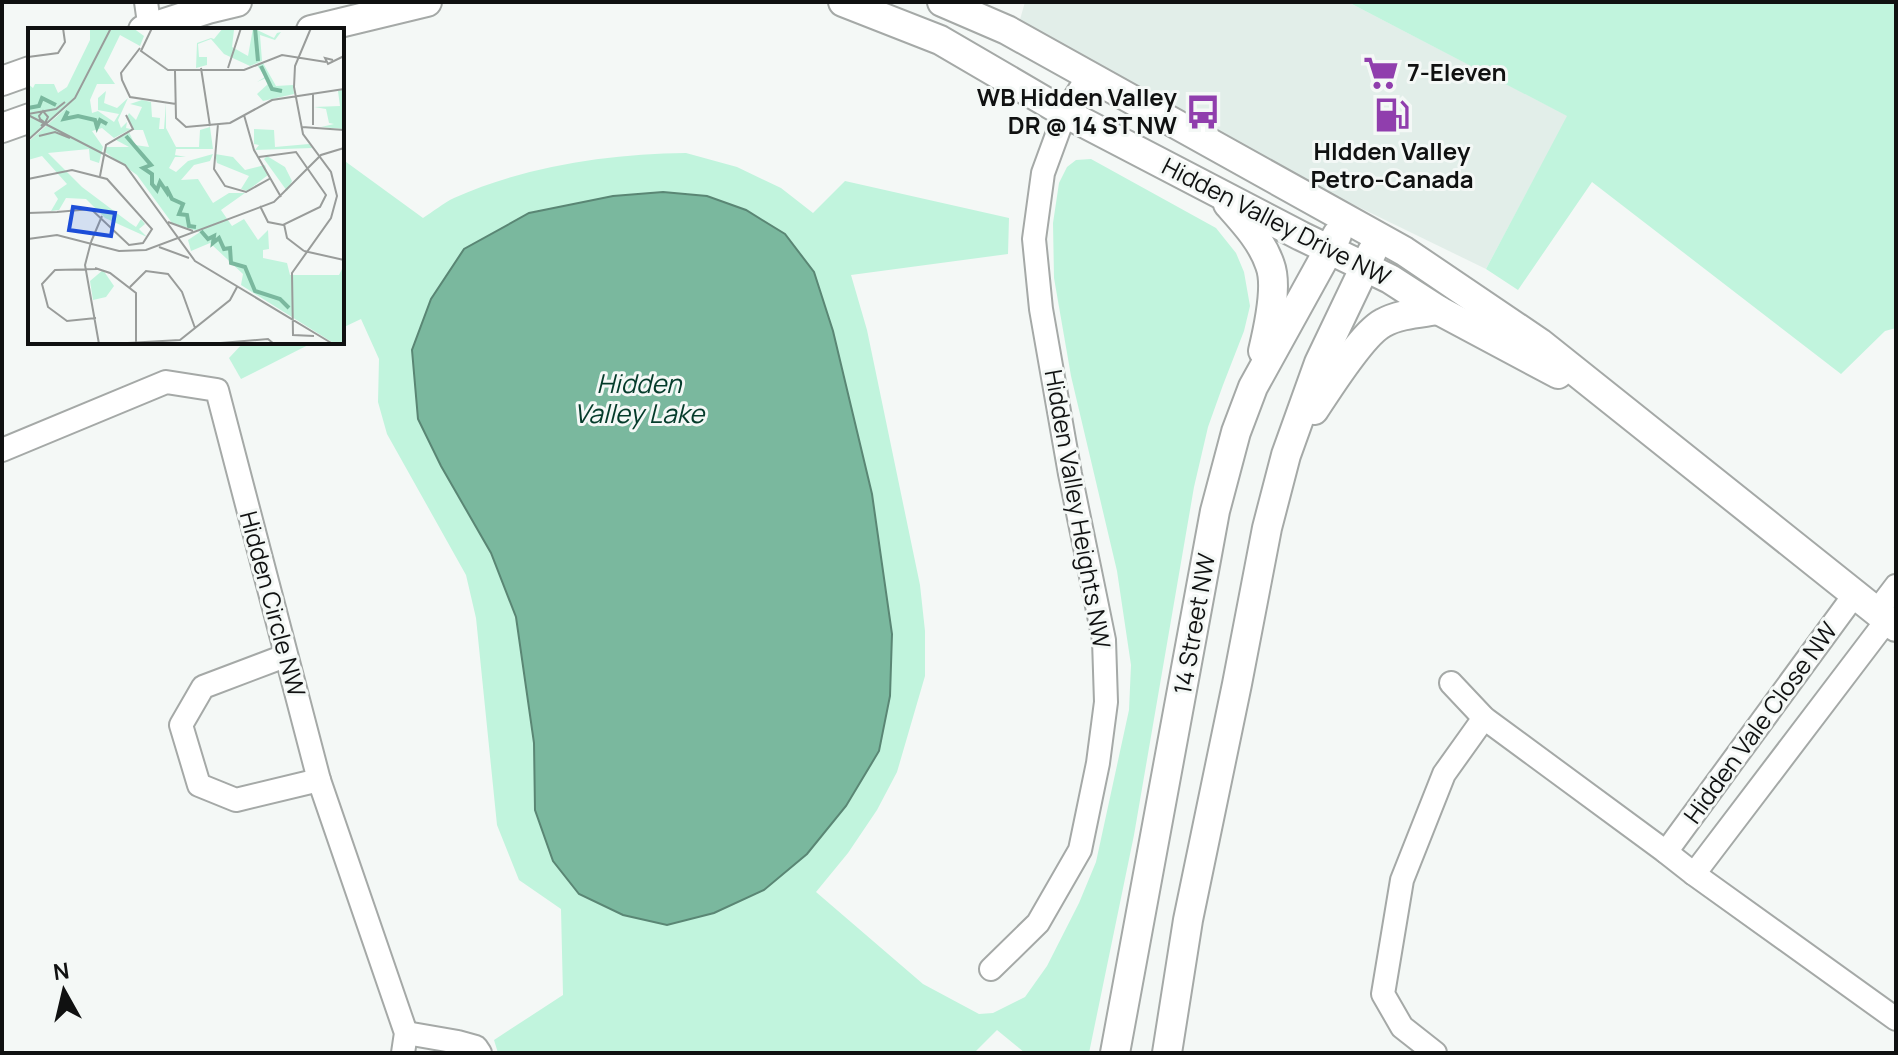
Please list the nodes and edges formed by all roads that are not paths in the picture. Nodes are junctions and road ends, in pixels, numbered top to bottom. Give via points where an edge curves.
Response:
1 (237, 2) edge
2 (427, 2) edge
3 (843, 2) edge
4 (942, 2) edge
5 (209, 14) edge
6 (147, 22) edge
7 (319, 28) edge
8 (28, 72) edge
9 (1089, 75) junction
10 (2, 81) edge
11 (1065, 113) junction
12 (28, 119) edge
13 (2, 128) edge
14 (1221, 194) junction
15 (1346, 219) junction
16 (1380, 237) junction
17 (1329, 249) junction
18 (1365, 267) junction
19 (1438, 310) junction
20 (1253, 387) junction
21 (1618, 407) junction
22 (2, 450) edge
23 (1286, 455) junction
24 (1896, 586) edge
25 (1879, 613) edge
26 (285, 656) junction
27 (1451, 683) dead end
28 (1484, 718) junction
29 (319, 780) junction
30 (1666, 852) junction
31 (1694, 874) junction
32 (991, 969) dead end
33 (1896, 1019) edge
34 (404, 1043) edge
35 (480, 1053) edge
36 (1115, 1053) edge
37 (1167, 1053) edge
38 (1435, 1053) edge

1 - 5 street
2 - 7 street
3 - 11 street, Hidden Valley Drive NW via 940,40
4 - 9 street, Hidden Valley Drive NW
5 - 6 street
8 - 10 street
9 - 11 street, Hidden Valley Heights NW
9 - 15 street, Hidden Valley Drive NW
11 - 14 street, Hidden Valley Drive NW
11 - 32 street, Hidden Valley Heights NW via 1043,173 1034,239 1046,339 1104,640 1106,702 1080,850 1038,923
12 - 13 street
14 - 17 street, Hidden Valley Drive NW
14 - 20 street via 1256,237 1271,267 1271,319
15 - 16 street, Hidden Valley Drive NW
15 - 17 street, 14 Street NW
16 - 18 street
16 - 21 street, Hidden Valley Drive NW via 1540,343
17 - 18 street, Hidden Valley Drive NW
17 - 20 street, 14 Street NW
18 - 19 street, Hidden Valley Drive NW
18 - 23 street via 1319,363
19 - 21 street, Hidden Valley Drive NW
19 - 23 street via 1372,330
20 - 36 street, 14 Street NW via 1215,511
21 - 25 street, Hidden Valley Drive NW
22 - 26 street, Hidden Circle NW via 166,382 217,390
23 - 37 street via 1188,920
24 - 25 street
25 - 30 street, Hidden Vale Close NW
25 - 31 street, Hidden Vale Close NW
26 - 29 street, Hidden Circle NW
26 - 29 street via 203,687 181,725 199,785 236,800
27 - 28 street
28 - 30 street
28 - 38 street via 1444,774 1402,880 1383,994 1402,1027
29 - 34 street, Hidden Circle NW
30 - 31 street
31 - 33 street
34 - 35 street, Hidden Circle NW via 458,1042

